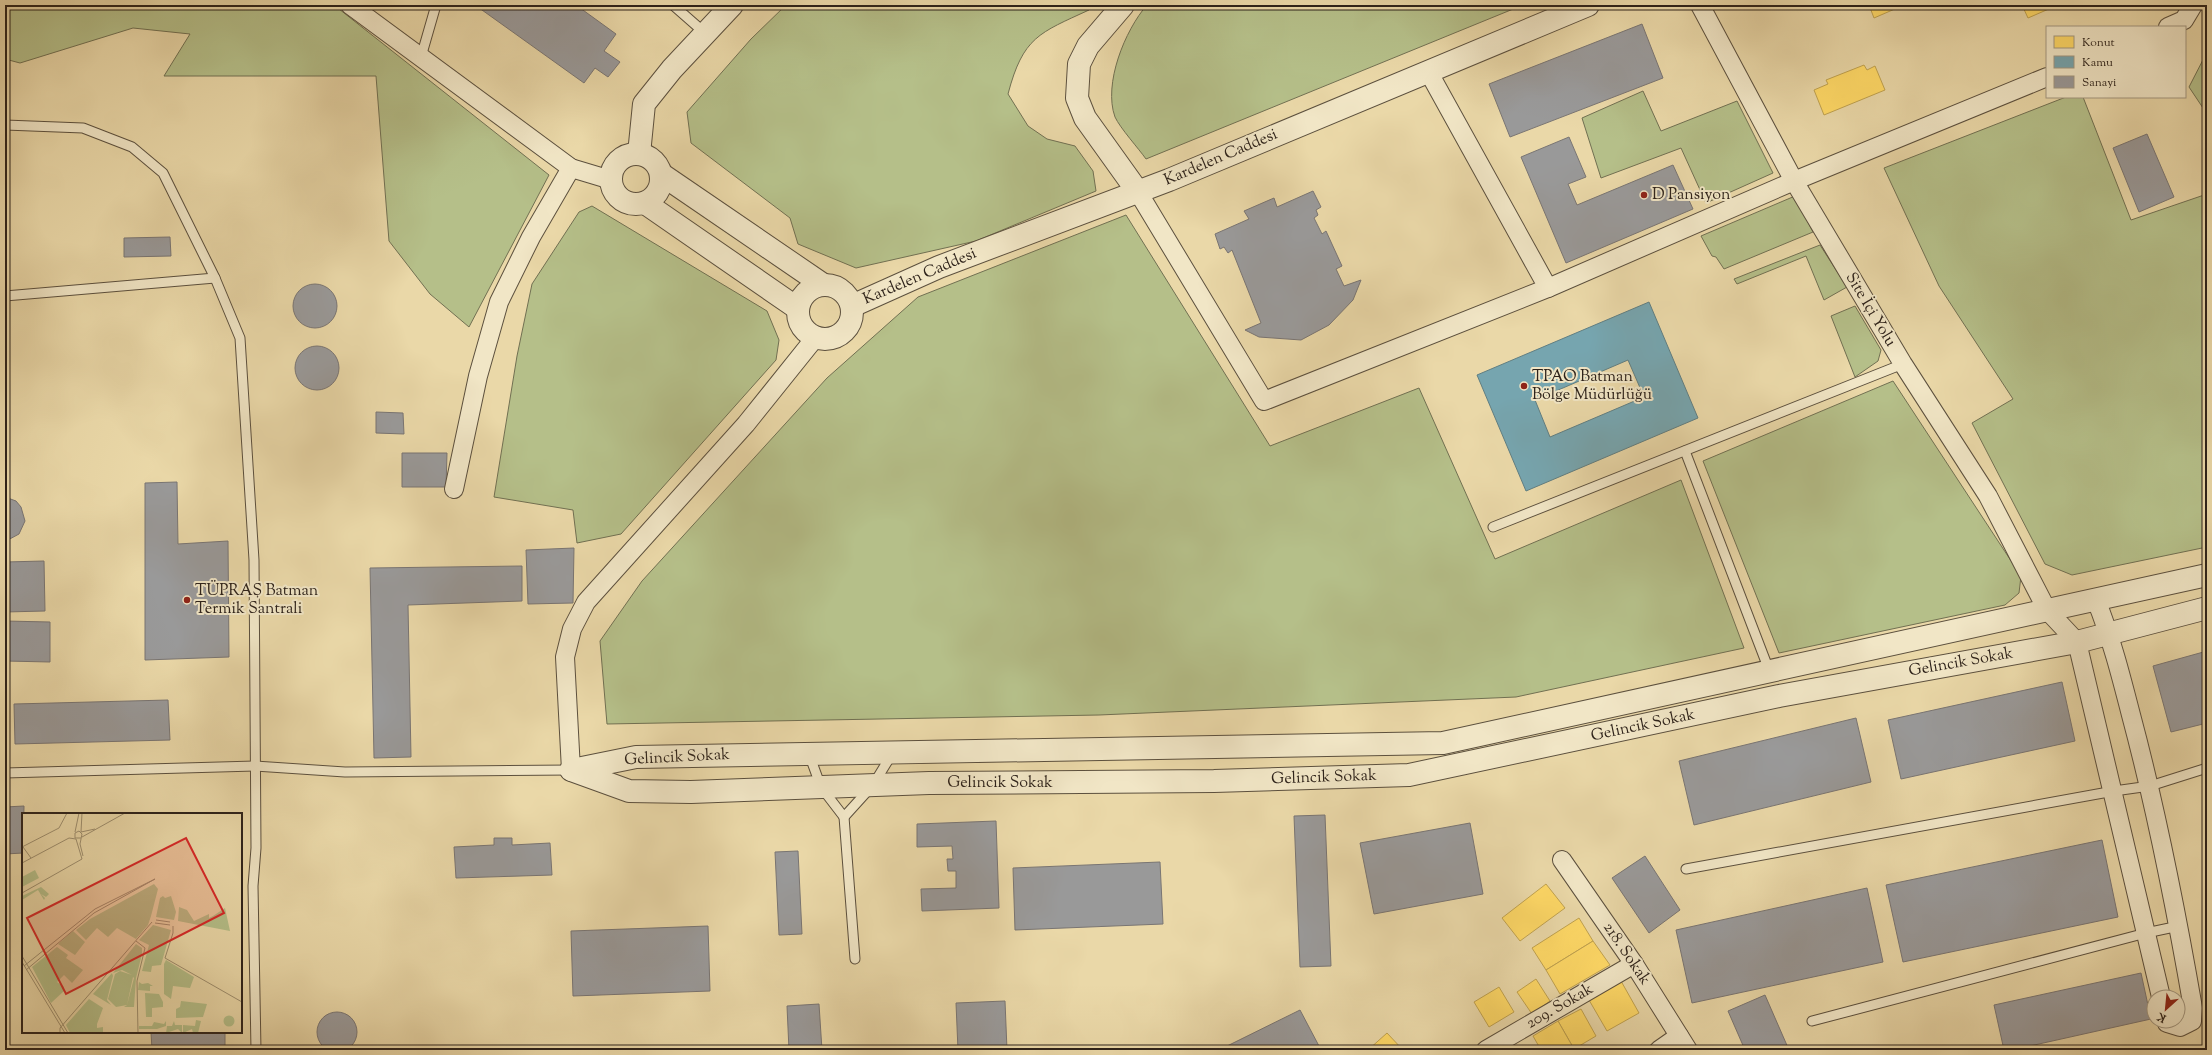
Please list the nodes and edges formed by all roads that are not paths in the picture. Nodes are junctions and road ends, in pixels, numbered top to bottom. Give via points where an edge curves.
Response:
1 (350, 5) edge
2 (436, 5) edge
3 (673, 5) edge
4 (732, 5) edge
5 (1123, 5) edge
6 (1588, 5) edge
7 (1700, 5) edge
8 (2193, 5) edge
9 (2170, 26) edge
10 (706, 34) junction
11 (421, 57) junction
12 (1428, 71) junction
13 (2046, 77) edge
14 (5, 125) edge
15 (638, 154) junction
16 (571, 168) junction
17 (661, 174) junction
18 (611, 180) junction
19 (1794, 181) junction
20 (1138, 192) junction
21 (645, 203) junction
22 (215, 278) junction
23 (822, 284) junction
24 (1548, 288) junction
25 (5, 296) edge
26 (852, 306) junction
27 (797, 308) junction
28 (815, 338) junction
29 (1903, 364) junction
30 (1685, 451) junction
31 (454, 488) dead end
32 (1493, 527) dead end
33 (2207, 575) edge
34 (2096, 600) junction
35 (2207, 608) edge
36 (2047, 610) junction
37 (2109, 634) junction
38 (2077, 642) junction
39 (1769, 670) junction
40 (1394, 744) junction
41 (893, 751) junction
42 (808, 753) junction
43 (255, 766) junction
44 (2207, 768) edge
45 (571, 770) junction
46 (5, 773) edge
47 (1409, 775) junction
48 (872, 785) junction
49 (2150, 786) junction
50 (821, 787) junction
51 (2114, 791) junction
52 (844, 817) junction
53 (1562, 860) dead end
54 (1686, 869) dead end
55 (2180, 926) junction
56 (2146, 933) junction
57 (855, 959) dead end
58 (1634, 964) junction
59 (2159, 989) edge
60 (1812, 1021) dead end
61 (2186, 1024) edge
62 (1683, 1043) edge
63 (256, 1050) edge
64 (1486, 1050) edge
65 (1659, 1050) edge

1 - 11 street
2 - 11 lane
3 - 10 lane
4 - 10 street
5 - 20 street via 1088,46 1079,64 1077,98 1085,118
6 - 12 street, Kardelen Caddesi
7 - 19 street, Site İçi Yolu
8 - 9 street via 2184,20
10 - 15 street via 672,69 644,104
11 - 16 street
12 - 20 street, Kardelen Caddesi
12 - 24 street
13 - 19 street
14 - 22 lane via 82,128 132,147 163,173
15 - 17 street via 653,160
15 - 18 street via 622,158 612,172
16 - 18 street
16 - 31 street via 531,238 499,302 478,376
17 - 21 street via 660,188 651,200
17 - 23 street
18 - 21 street via 612,188 622,200 629,204
19 - 24 street
19 - 29 street, Site İçi Yolu
20 - 24 street via 1264,401
20 - 26 street, Kardelen Caddesi via 939,267
21 - 27 street
22 - 25 lane
22 - 43 lane via 240,338 254,560
23 - 26 street via 838,287
23 - 27 street via 805,292
26 - 28 street via 850,322 846,329 832,338
27 - 28 street via 801,326
28 - 45 street via 746,424 586,602 572,629 565,657
29 - 30 lane
29 - 36 street, Site İçi Yolu via 1988,496
30 - 32 lane
30 - 39 lane
33 - 34 street, Gelincik Sokak
34 - 36 street, Gelincik Sokak
34 - 37 street
35 - 37 street, Gelincik Sokak
36 - 38 street, Site İçi Yolu
36 - 39 street, Gelincik Sokak
37 - 38 street, Gelincik Sokak
37 - 49 street
38 - 47 street, Gelincik Sokak via 1787,695
38 - 51 street
39 - 40 street, Gelincik Sokak via 1443,743
40 - 41 street, Gelincik Sokak
40 - 47 street
41 - 42 street, Gelincik Sokak
41 - 48 lane
42 - 45 street, Gelincik Sokak via 636,757
42 - 50 lane
43 - 45 lane via 345,772
43 - 46 lane
43 - 63 lane via 256,848 252,886
44 - 49 lane
45 - 50 street, Gelincik Sokak via 629,791 691,792
47 - 48 street, Gelincik Sokak via 1214,781
48 - 50 street, Gelincik Sokak
48 - 52 lane
49 - 51 lane
49 - 55 street
50 - 52 lane
51 - 54 lane
51 - 56 street
52 - 57 lane
53 - 58 street, 218. Sokak
55 - 56 lane
55 - 61 street via 2193,1008 2192,1021
56 - 59 street
56 - 60 lane
58 - 62 street, 218. Sokak
58 - 64 street, 209. Sokak
62 - 65 street

